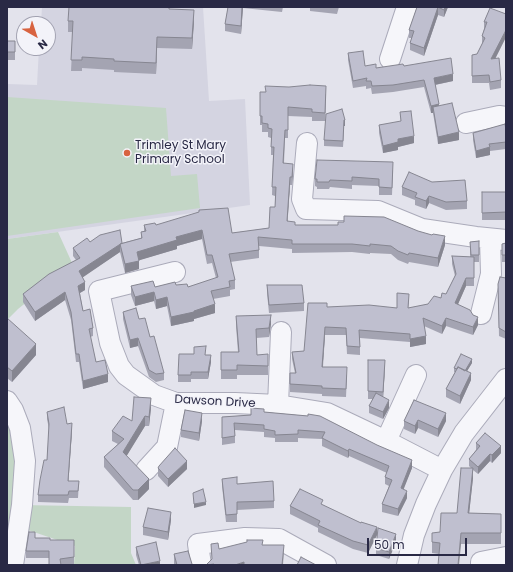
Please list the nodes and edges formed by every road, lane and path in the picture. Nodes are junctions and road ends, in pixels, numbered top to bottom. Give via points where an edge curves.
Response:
1 (407, 7) edge
2 (390, 58) dead end
3 (506, 117) edge
4 (466, 123) dead end
5 (307, 143) dead end
6 (498, 239) edge
7 (175, 272) dead end
8 (480, 314) dead end
9 (281, 332) dead end
10 (416, 375) dead end
11 (502, 391) edge
12 (7, 401) edge
13 (176, 403) junction
14 (278, 405) junction
15 (386, 441) junction
16 (146, 470) dead end
17 (442, 470) junction
18 (506, 557) edge
19 (14, 565) edge
20 (201, 565) edge
21 (326, 565) edge
22 (407, 565) edge
23 (480, 565) edge

1 - 2 street
3 - 4 street via 499,116
5 - 6 street via 302,199 306,209 378,211 422,229
6 - 8 street
7 - 13 street, Dawson Drive via 99,291 110,343 126,375 154,395
9 - 14 street
10 - 15 street
11 - 17 street via 464,433
12 - 19 street via 20,428 25,461
13 - 14 street, Dawson Drive
13 - 16 street via 167,447
14 - 15 street, Dawson Drive via 327,413
15 - 17 street, Dawson Drive
17 - 22 street via 414,535
18 - 23 street via 481,562
20 - 21 street via 198,544 245,538 279,539

